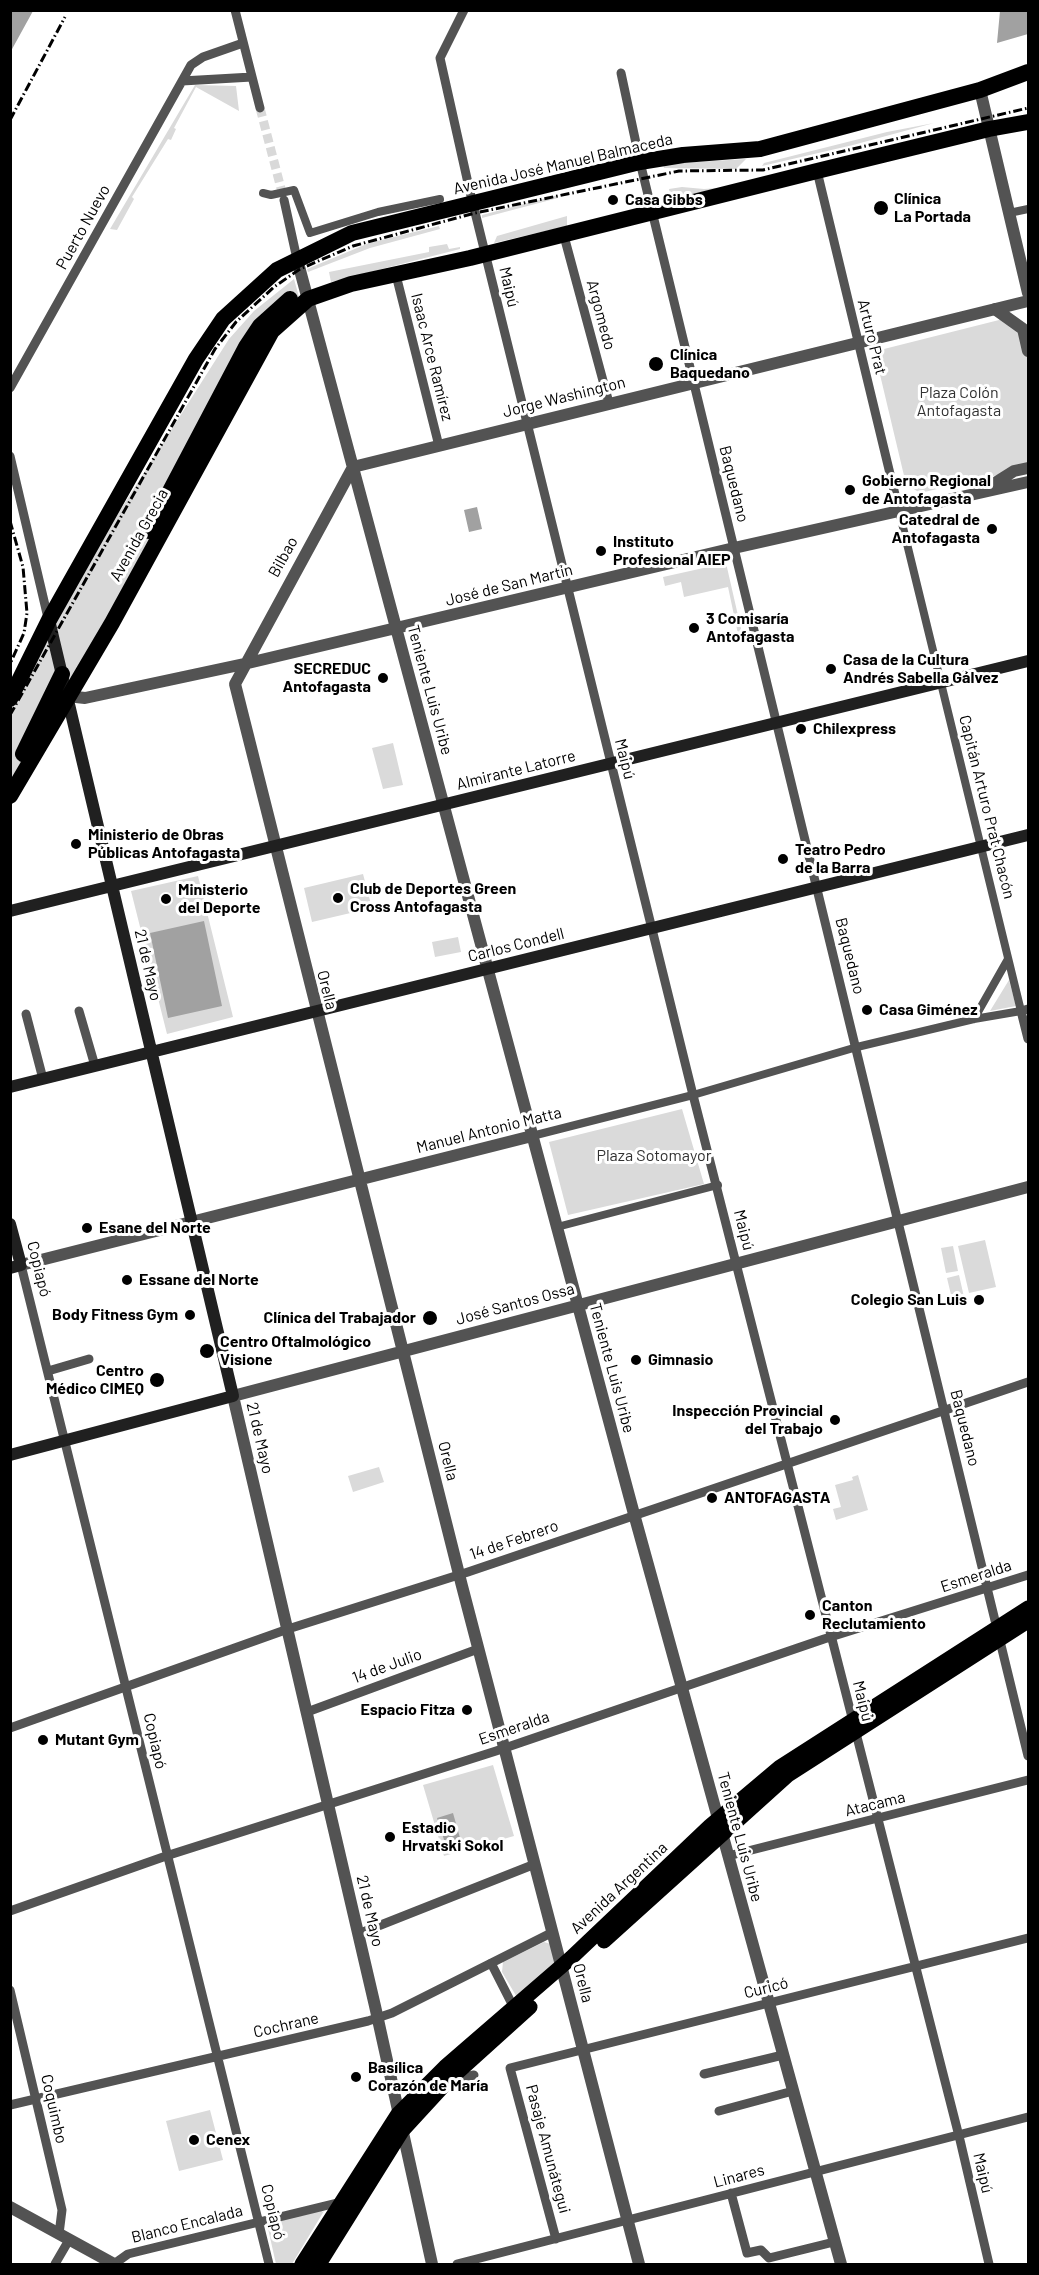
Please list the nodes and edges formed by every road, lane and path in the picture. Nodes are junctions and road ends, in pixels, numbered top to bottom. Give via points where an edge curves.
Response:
1 (235, 10) edge
2 (464, 10) edge
3 (243, 43) junction
4 (1029, 72) edge
5 (621, 73) dead end
6 (252, 77) junction
7 (182, 81) junction
8 (980, 90) junction
9 (260, 108) tunnel mouth
10 (1029, 122) edge
11 (989, 129) junction
12 (640, 162) junction
13 (817, 171) junction
14 (263, 193) dead end
15 (440, 199) dead end
16 (284, 200) tunnel mouth
17 (473, 203) junction
18 (1029, 209) edge
19 (652, 213) junction
20 (1009, 213) junction
21 (564, 236) junction
22 (485, 254) junction
23 (297, 259) junction
24 (396, 275) junction
25 (306, 293) junction
26 (1029, 293) edge
27 (1029, 301) edge
28 (995, 309) junction
29 (858, 342) junction
30 (1029, 351) edge
31 (694, 382) junction
32 (10, 388) edge
33 (609, 403) junction
34 (525, 423) junction
35 (438, 446) junction
36 (10, 456) edge
37 (353, 467) junction
38 (1029, 468) edge
39 (1029, 482) edge
40 (978, 493) junction
41 (899, 511) junction
42 (734, 548) junction
43 (567, 587) junction
44 (49, 620) junction
45 (396, 630) junction
46 (1029, 661) edge
47 (244, 664) junction
48 (62, 674) junction
49 (941, 682) junction
50 (67, 696) junction
51 (10, 699) edge
52 (777, 723) junction
53 (611, 764) junction
54 (26, 769) junction
55 (10, 796) edge
56 (443, 805) junction
57 (1029, 835) edge
58 (275, 846) junction
59 (981, 847) junction
60 (112, 886) junction
61 (818, 887) junction
62 (10, 911) edge
63 (653, 928) junction
64 (1008, 959) junction
65 (488, 969) junction
66 (1025, 1010) edge
67 (79, 1011) dead end
68 (316, 1011) junction
69 (26, 1014) dead end
70 (974, 1019) junction
71 (1029, 1039) edge
72 (857, 1047) junction
73 (152, 1052) junction
74 (94, 1066) junction
75 (44, 1079) junction
76 (10, 1087) edge
77 (693, 1095) junction
78 (532, 1136) junction
79 (359, 1180) junction
80 (718, 1185) junction
81 (1029, 1187) edge
82 (899, 1221) junction
83 (192, 1222) junction
84 (10, 1224) edge
85 (557, 1227) junction
86 (737, 1263) junction
87 (16, 1267) edge
88 (578, 1305) junction
89 (403, 1351) junction
90 (89, 1359) dead end
91 (48, 1371) junction
92 (1029, 1382) edge
93 (233, 1396) junction
94 (945, 1410) junction
95 (66, 1440) junction
96 (10, 1455) edge
97 (788, 1464) junction
98 (634, 1514) junction
99 (459, 1575) junction
100 (1029, 1575) edge
101 (989, 1587) junction
102 (1029, 1608) edge
103 (1029, 1622) edge
104 (288, 1629) junction
105 (1000, 1633) junction
106 (832, 1637) junction
107 (478, 1649) junction
108 (681, 1687) junction
109 (126, 1689) junction
110 (307, 1712) junction
111 (854, 1725) junction
112 (10, 1728) edge
113 (505, 1748) junction
114 (1029, 1756) edge
115 (1029, 1780) edge
116 (328, 1805) junction
117 (878, 1819) junction
118 (720, 1826) junction
119 (166, 1856) junction
120 (728, 1856) junction
121 (535, 1864) junction
122 (10, 1911) edge
123 (553, 1932) junction
124 (358, 1934) junction
125 (1029, 1938) edge
126 (491, 1963) junction
127 (915, 1966) junction
128 (563, 1971) junction
129 (10, 1990) edge
130 (768, 2002) junction
131 (514, 2008) junction
132 (378, 2018) junction
133 (583, 2048) junction
134 (783, 2055) junction
135 (217, 2057) junction
136 (510, 2067) joint
137 (474, 2074) dead end
138 (704, 2074) dead end
139 (448, 2081) junction
140 (793, 2091) junction
141 (36, 2099) junction
142 (10, 2105) edge
143 (719, 2111) dead end
144 (398, 2114) junction
145 (1029, 2117) edge
146 (402, 2131) junction
147 (958, 2134) junction
148 (815, 2172) junction
149 (731, 2193) junction
150 (341, 2202) junction
151 (10, 2207) edge
152 (627, 2220) junction
153 (258, 2223) junction
154 (64, 2237) junction
155 (556, 2239) junction
156 (834, 2242) junction
157 (55, 2265) edge
158 (114, 2265) edge
159 (269, 2265) edge
160 (302, 2265) edge
161 (319, 2265) edge
162 (432, 2265) edge
163 (457, 2265) edge
164 (639, 2265) edge
165 (840, 2265) edge
166 (989, 2265) edge

1 - 3 street
2 - 17 street via 440,58
3 - 6 street
3 - 7 street, Puerto Nuevo via 196,60
4 - 8 highway, Avenida José Manuel Balmaceda
5 - 12 street, Baquedano
6 - 7 street
6 - 9 street
7 - 32 street, Puerto Nuevo
8 - 11 street
8 - 12 highway, Avenida José Manuel Balmaceda via 760,149
10 - 11 highway
11 - 13 highway
11 - 20 street
12 - 17 highway, Avenida José Manuel Balmaceda
12 - 19 street, Baquedano
13 - 19 highway
13 - 29 street, Arturo Prat
14 - 15 street via 294,190 310,233
16 - 23 street, Teniente Luis Uribe
17 - 22 street, Maipú
17 - 23 highway, Avenida José Manuel Balmaceda via 352,233
18 - 20 street
19 - 21 highway
19 - 31 street, Baquedano
20 - 26 street
21 - 22 highway
21 - 33 street, Argomedo
22 - 24 highway
22 - 34 street, Maipú
23 - 25 street, Teniente Luis Uribe
23 - 44 highway, Avenida José Manuel Balmaceda via 256,287 223,319 196,359
24 - 25 highway
24 - 35 street, Isaac Arce Ramírez
25 - 37 street, Teniente Luis Uribe
25 - 50 highway, Avenida Grecia via 272,332 112,623
27 - 28 street, Jorge Washington
28 - 29 street, Jorge Washington
28 - 30 street via 1023,329
29 - 31 street, Jorge Washington
29 - 41 street, Arturo Prat
31 - 33 street, Jorge Washington
31 - 42 street, Baquedano
33 - 34 street, Jorge Washington
34 - 35 street, Jorge Washington
34 - 43 street, Maipú
35 - 37 street, Jorge Washington
36 - 44 street
37 - 45 street, Teniente Luis Uribe
37 - 47 street, Bilbao
38 - 40 street via 1014,471
39 - 40 street, José de San Martín
40 - 41 street, José de San Martín
41 - 42 street, José de San Martín
41 - 49 street, Capitán Arturo Prat Chacón
42 - 43 street, José de San Martín
42 - 52 street, Baquedano
43 - 45 street, José de San Martín
43 - 53 street, Maipú
44 - 48 main road, 21 de Mayo
44 - 51 highway
45 - 47 street, José de San Martín
45 - 56 street, Teniente Luis Uribe
46 - 49 main road, Almirante Latorre
47 - 50 street, José de San Martín via 85,698
47 - 58 street, Orella via 235,684
48 - 50 main road, 21 de Mayo
48 - 54 highway via 21,758
49 - 52 main road, Almirante Latorre
49 - 59 street, Capitán Arturo Prat Chacón
50 - 54 highway, Avenida Grecia
50 - 60 main road, 21 de Mayo
52 - 53 main road, Almirante Latorre
52 - 61 street, Baquedano
53 - 56 main road, Almirante Latorre
53 - 63 street, Maipú
54 - 55 highway, Avenida Grecia
56 - 58 main road, Almirante Latorre
56 - 65 street, Teniente Luis Uribe
57 - 59 main road, Carlos Condell
58 - 60 main road, Almirante Latorre
58 - 68 street, Orella
59 - 61 main road, Carlos Condell
59 - 64 street, Capitán Arturo Prat Chacón
60 - 62 main road, Almirante Latorre
60 - 73 main road, 21 de Mayo
61 - 63 main road, Carlos Condell
61 - 72 street, Baquedano
63 - 65 main road, Carlos Condell
63 - 77 street, Maipú
64 - 66 street, Capitán Arturo Prat Chacón
64 - 70 street
65 - 68 main road, Carlos Condell
65 - 78 street, Teniente Luis Uribe
66 - 70 street, Manuel Antonio Matta
66 - 71 street, Capitán Arturo Prat Chacón
67 - 74 street
68 - 73 main road, Carlos Condell
68 - 79 street, Orella
69 - 75 street
70 - 72 street, Manuel Antonio Matta
72 - 77 street, Manuel Antonio Matta
72 - 82 street, Baquedano
73 - 74 main road, Carlos Condell
73 - 83 main road, 21 de Mayo
74 - 75 main road, Carlos Condell
75 - 76 main road, Carlos Condell
77 - 78 street, Manuel Antonio Matta
77 - 80 street, Maipú
78 - 79 street, Manuel Antonio Matta
78 - 85 street, Teniente Luis Uribe
79 - 83 street, Manuel Antonio Matta
79 - 89 street, Orella
80 - 85 street
80 - 86 street, Maipú
81 - 82 street, José Santos Ossa
82 - 86 street, José Santos Ossa
82 - 94 street, Baquedano
83 - 87 street, Manuel Antonio Matta
83 - 93 main road, 21 de Mayo
84 - 87 main road, Copiapó
85 - 88 street, Teniente Luis Uribe
86 - 88 street, José Santos Ossa
86 - 97 street, Maipú
87 - 91 street, Copiapó
88 - 89 street, José Santos Ossa
88 - 98 street, Teniente Luis Uribe
89 - 93 street, José Santos Ossa
89 - 99 street, Orella
90 - 91 street
91 - 95 street, Copiapó
92 - 94 street, 14 de Febrero
93 - 95 main road, José Santos Ossa
93 - 104 street, 21 de Mayo
94 - 97 street, 14 de Febrero
94 - 101 street, Baquedano
95 - 96 main road, José Santos Ossa
95 - 109 street, Copiapó
97 - 98 street, 14 de Febrero
97 - 106 street, Maipú
98 - 99 street, 14 de Febrero
98 - 108 street, Teniente Luis Uribe
99 - 104 street, 14 de Febrero
99 - 107 street, Orella
100 - 101 street, Esmeralda
101 - 105 street, Baquedano
101 - 106 street, Esmeralda
102 - 105 main road, Avenida Argentina
103 - 105 main road, Avenida Argentina
104 - 109 street, 14 de Febrero
104 - 110 street, 21 de Mayo
105 - 111 main road, Avenida Argentina
105 - 114 street, Baquedano
106 - 108 street, Esmeralda
106 - 111 street, Maipú
107 - 110 street, 14 de Julio
107 - 113 street, Orella
108 - 113 street, Esmeralda
108 - 118 street, Teniente Luis Uribe
109 - 112 street, 14 de Febrero
109 - 119 street, Copiapó
110 - 116 street, 21 de Mayo
111 - 117 street, Maipú
111 - 118 main road, Avenida Argentina via 780,1767
113 - 116 street, Esmeralda
113 - 121 street, Orella
115 - 117 street, Atacama
116 - 119 street, Esmeralda
116 - 124 street, 21 de Mayo
117 - 120 street, Atacama
117 - 127 street, Maipú
118 - 120 street, Teniente Luis Uribe
118 - 128 main road, Avenida Argentina
119 - 122 street, Esmeralda
119 - 135 street, Copiapó
120 - 130 street, Teniente Luis Uribe
121 - 123 street, Orella
121 - 124 street
123 - 126 street, Cochrane
123 - 128 street, Orella
124 - 132 street, 21 de Mayo
125 - 127 street, Curicó
126 - 131 street
126 - 132 street, Cochrane
127 - 130 street, Curicó
127 - 147 street, Maipú
128 - 131 main road, Avenida Argentina
128 - 133 street, Orella
128 - 139 main road, Avenida Argentina
129 - 141 street, Coquimbo
130 - 133 street, Curicó
130 - 134 street, Teniente Luis Uribe
131 - 144 main road, Avenida Argentina
132 - 135 street, Cochrane
132 - 144 street, 21 de Mayo
133 - 136 street, Curicó
133 - 152 street, Orella
134 - 138 street
134 - 140 street, Teniente Luis Uribe
135 - 141 street, Cochrane
135 - 153 street, Copiapó
136 - 155 street, Pasaje Amunátegui
137 - 139 street
139 - 146 main road, Avenida Argentina
140 - 143 street
140 - 148 street, Teniente Luis Uribe
141 - 142 street, Cochrane
141 - 154 street, Coquimbo via 62,2210
144 - 146 street, 21 de Mayo
144 - 150 main road, Avenida Argentina
145 - 147 street, Linares
146 - 161 main road, Avenida Argentina
146 - 162 street, 21 de Mayo
147 - 148 street, Linares
147 - 166 street, Maipú
148 - 149 street, Linares
148 - 156 street, Teniente Luis Uribe
149 - 152 street, Linares
149 - 156 street via 747,2253 761,2250 769,2258
150 - 153 street, Blanco Encalada
150 - 160 main road, Avenida Argentina
151 - 154 street
152 - 155 street, Linares
152 - 164 street, Orella
153 - 158 street, Blanco Encalada via 128,2254
153 - 159 street, Copiapó
154 - 157 street
154 - 158 street
155 - 163 street, Linares
156 - 165 street, Teniente Luis Uribe

